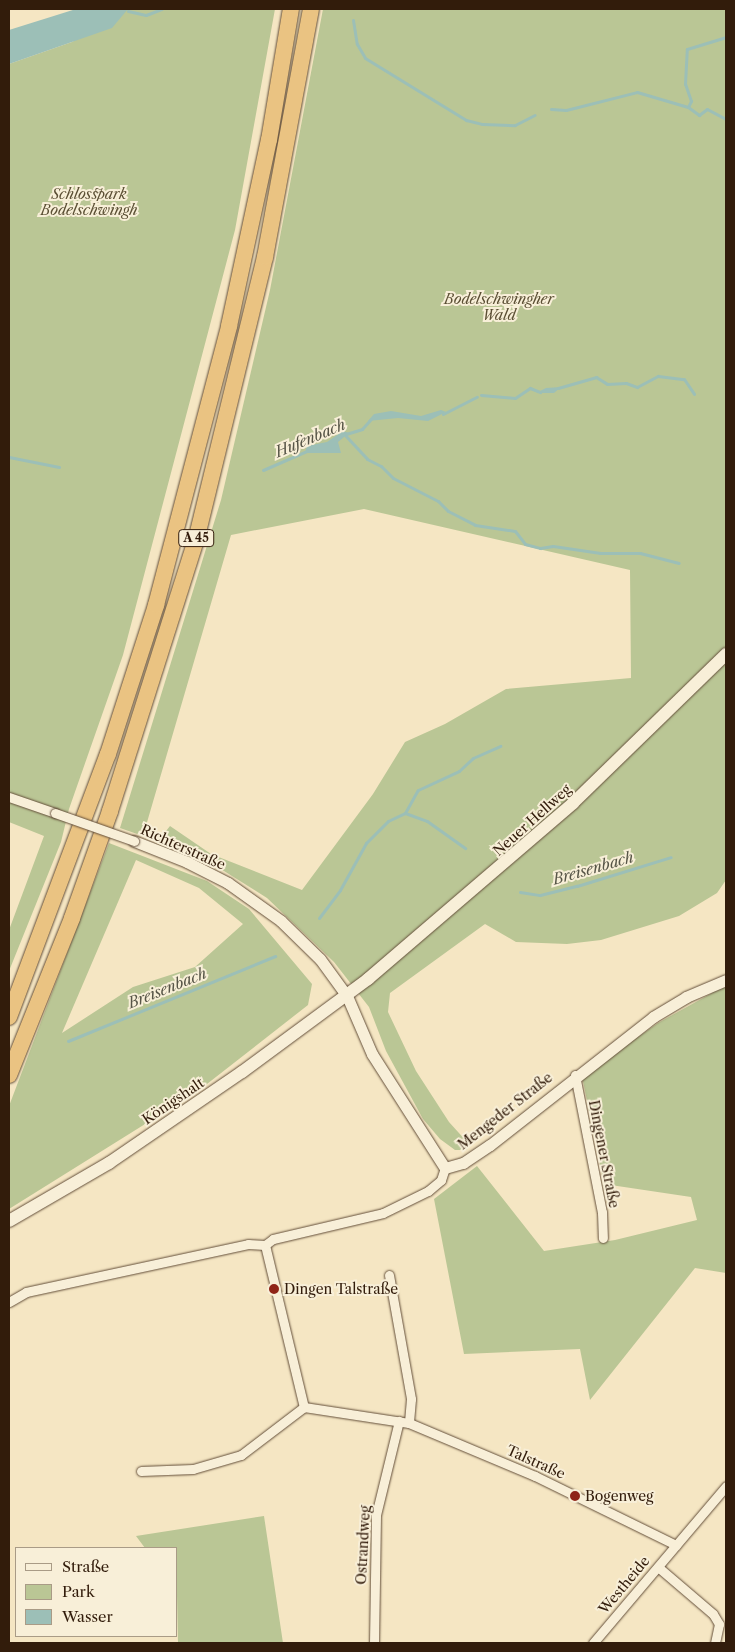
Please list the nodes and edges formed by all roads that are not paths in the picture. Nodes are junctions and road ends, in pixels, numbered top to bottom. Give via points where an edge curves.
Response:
1 (290, 9) edge
2 (310, 9) edge
3 (726, 654) edge
4 (9, 797) edge
5 (134, 841) joint
6 (726, 980) edge
7 (347, 996) junction
8 (9, 1017) edge
9 (9, 1075) edge
10 (575, 1075) junction
11 (445, 1168) junction
12 (9, 1221) edge
13 (603, 1238) dead end
14 (265, 1245) junction
15 (389, 1275) dead end
16 (9, 1302) edge
17 (304, 1407) junction
18 (399, 1421) junction
19 (409, 1423) junction
20 (141, 1471) dead end
21 (726, 1486) edge
22 (676, 1544) junction
23 (658, 1567) junction
24 (374, 1643) edge
25 (593, 1643) edge
26 (715, 1643) edge

1 - 8 highway, A 45 via 269,140 231,317 169,558 108,754
2 - 9 highway, A 45 via 265,257 194,545 110,811 72,918
3 - 7 main road, Neuer Hellweg via 573,803 452,910
4 - 5 street, Richterstraße, bridge
5 - 7 street, Richterstraße via 187,862 258,902 320,959
6 - 10 street, Mengeder Straße via 653,1016
7 - 11 street, Richterstraße via 372,1054
7 - 12 main road, Königshalt via 109,1163
10 - 11 street, Mengeder Straße via 490,1145 462,1163
10 - 13 street, Dingener Straße via 600,1202
11 - 14 street via 441,1180 428,1191 383,1213 273,1239
14 - 16 street via 248,1244 26,1292
14 - 17 street
15 - 19 street via 411,1399
17 - 18 street, Talstraße
17 - 20 street via 241,1455 193,1469
18 - 19 street, Talstraße
18 - 24 street, Ostrandweg via 376,1515
19 - 22 street, Talstraße via 534,1476
21 - 22 street, Westheide
22 - 23 street, Westheide
23 - 25 street, Westheide
23 - 26 street via 713,1614 719,1624

